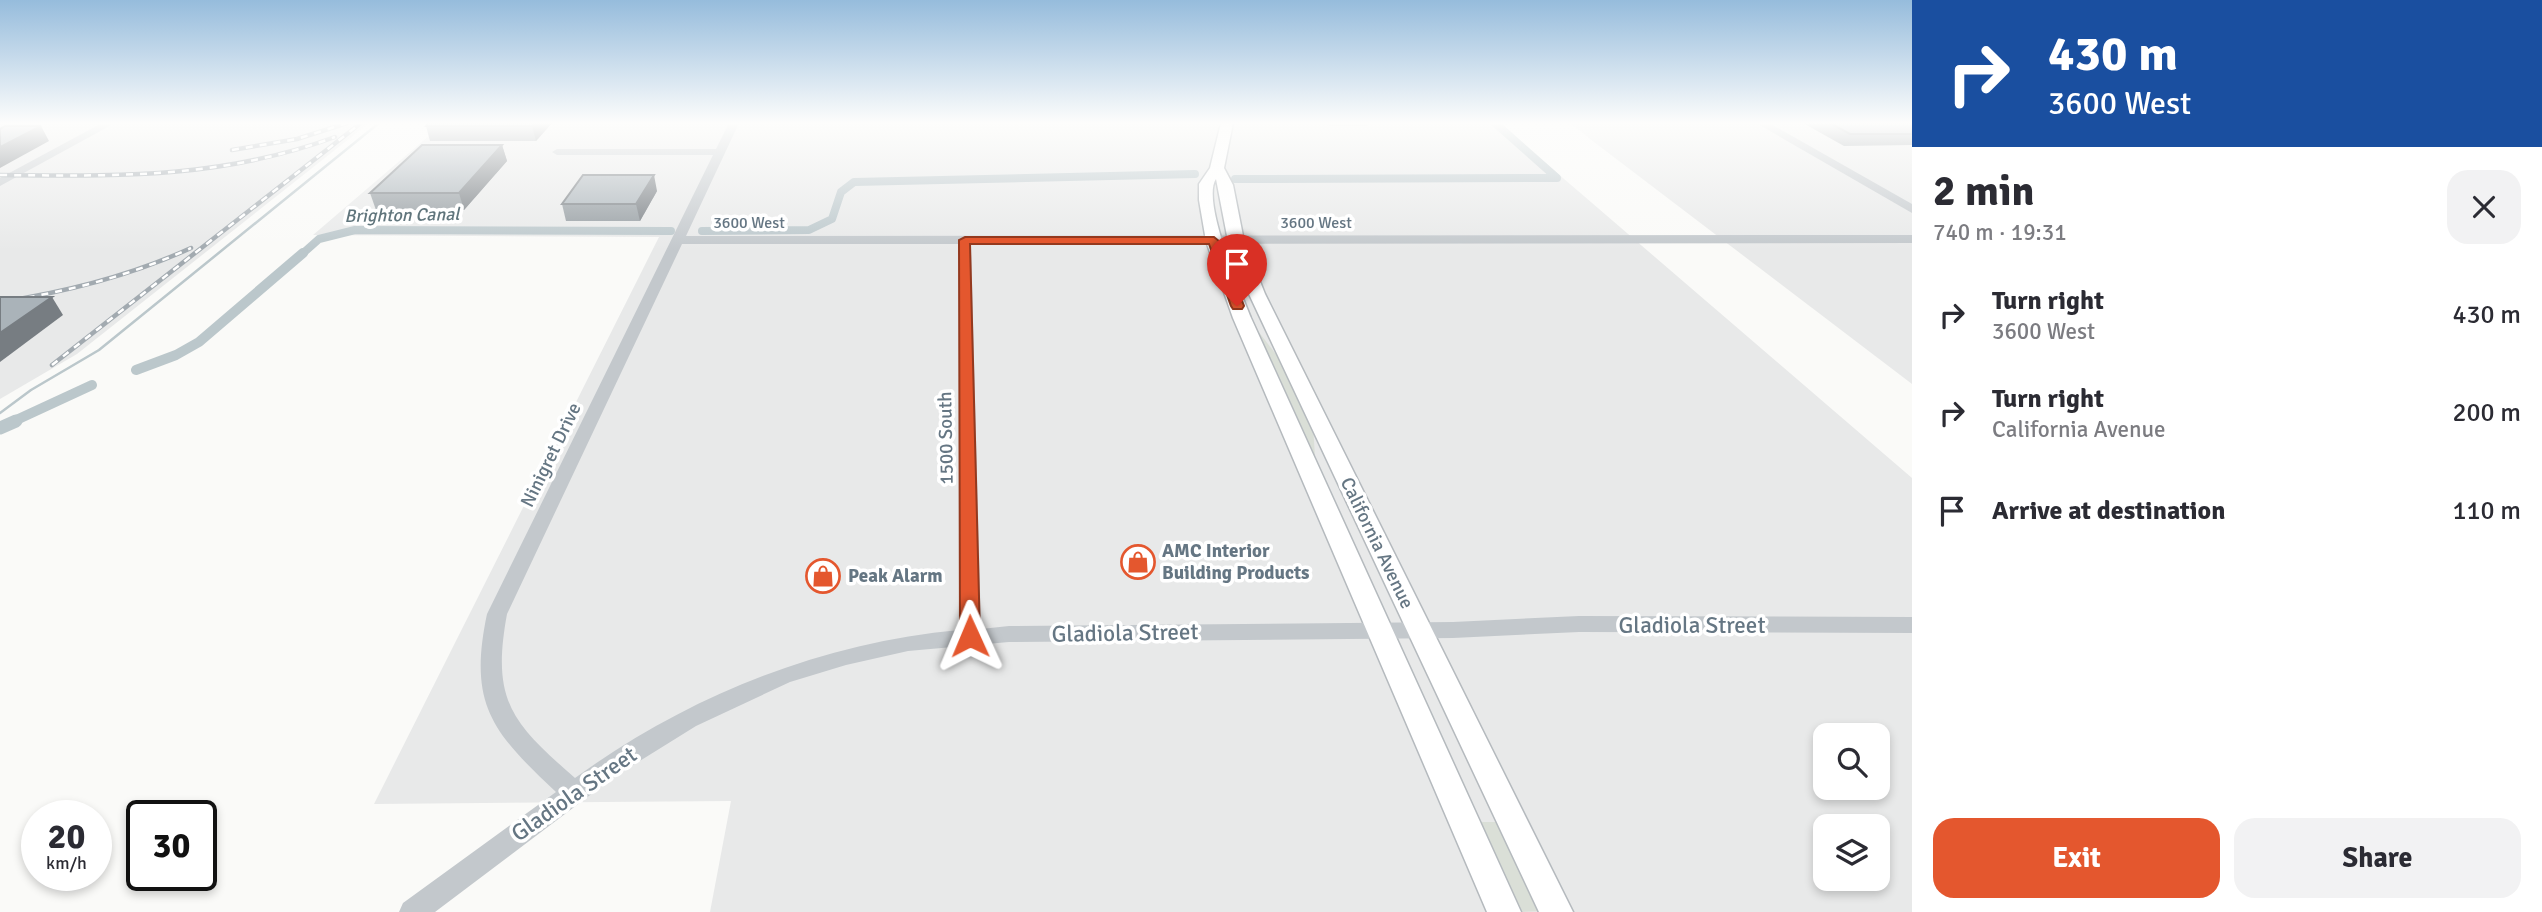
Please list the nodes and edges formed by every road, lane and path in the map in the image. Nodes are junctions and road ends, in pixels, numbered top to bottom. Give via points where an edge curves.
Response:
1 (32, 166) edge
2 (714, 166) edge
3 (1836, 166) edge
4 (1217, 168) joint
5 (0, 183) edge
6 (1912, 209) edge
7 (1912, 239) edge
8 (678, 240) junction
9 (965, 240) junction
10 (1214, 241) junction
11 (1236, 241) junction
12 (1242, 318) junction
13 (1268, 318) junction
14 (1309, 468) junction
15 (1341, 468) junction
16 (1912, 625) edge
17 (1419, 630) junction
18 (1381, 631) junction
19 (970, 636) junction
20 (573, 792) junction
21 (413, 912) edge
22 (1504, 912) edge
23 (1556, 912) edge

1 - 5 street
2 - 8 street, Ninigret Drive
3 - 6 street
4 - 10 main road, California Avenue via 1206,187
4 - 11 main road, California Avenue via 1226,185
7 - 11 street, 3600 West
8 - 9 street, 3600 West
8 - 20 street, Ninigret Drive via 498,614 489,652 492,693 506,726
9 - 10 street, 3600 West
9 - 19 street, 1500 South
10 - 11 street, 3600 West
10 - 12 main road, California Avenue
11 - 13 main road, California Avenue
12 - 13 main road
12 - 14 main road, California Avenue
13 - 15 main road, California Avenue
14 - 15 main road
14 - 18 main road, California Avenue
15 - 17 main road, California Avenue
16 - 17 street, Gladiola Street via 1579,624
17 - 18 street, Gladiola Street
17 - 23 main road, California Avenue
18 - 19 street, Gladiola Street
18 - 22 main road, California Avenue
19 - 20 street, Gladiola Street via 877,649 765,683 664,732
20 - 21 street, Gladiola Street

